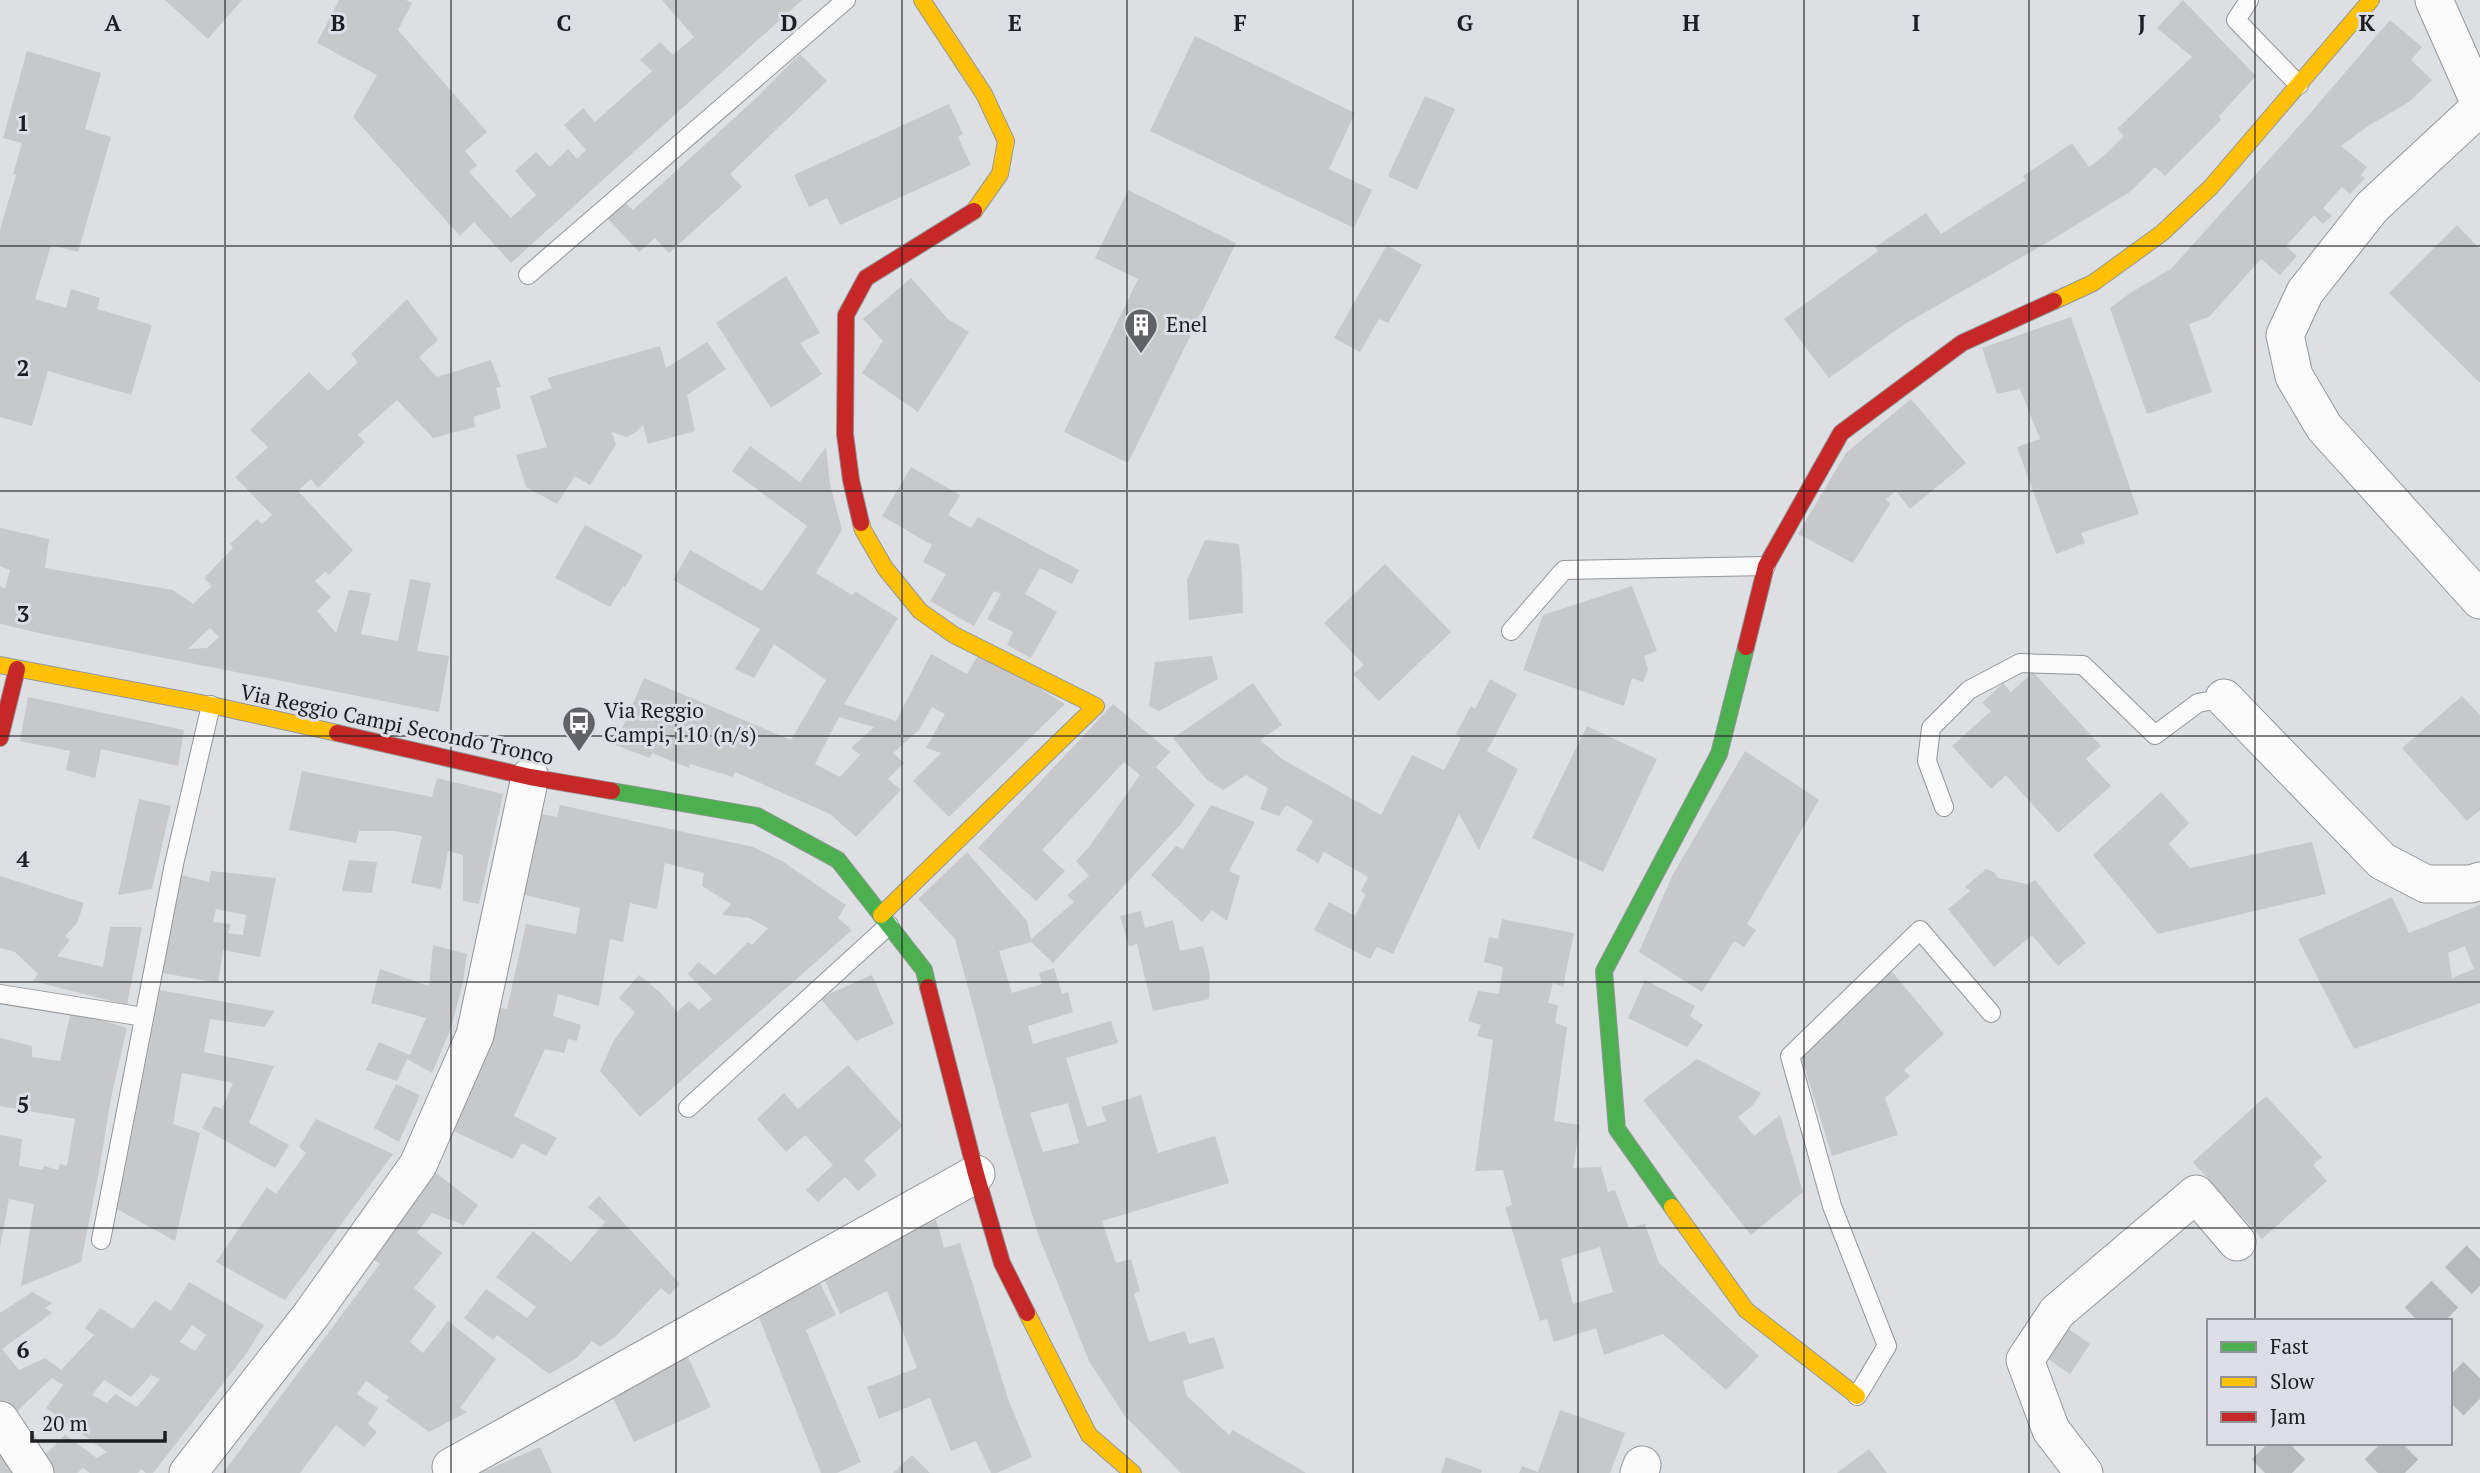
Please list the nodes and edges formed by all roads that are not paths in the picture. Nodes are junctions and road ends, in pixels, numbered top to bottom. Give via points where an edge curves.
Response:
1 (846, 0) edge
2 (922, 0) edge
3 (2249, 0) edge
4 (2371, 0) edge
5 (2434, 0) edge
6 (2299, 85) junction
7 (2480, 105) edge
8 (528, 275) dead end
9 (1766, 566) junction
10 (2480, 600) edge
11 (1511, 631) dead end
12 (0, 665) edge
13 (17, 669) junction
14 (2224, 698) joint
15 (211, 705) junction
16 (0, 738) edge
17 (530, 777) junction
18 (1944, 807) dead end
19 (2480, 881) edge
20 (885, 920) junction
21 (0, 994) edge
22 (1991, 1013) dead end
23 (144, 1017) junction
24 (688, 1108) dead end
25 (976, 1174) junction
26 (101, 1240) dead end
27 (2237, 1241) dead end
28 (1857, 1396) joint
29 (0, 1420) edge
30 (451, 1467) dead end
31 (35, 1473) edge
32 (188, 1473) edge
33 (1133, 1473) edge
34 (2084, 1473) edge

1 - 8 lane
2 - 20 street via 984,94 1006,141 1000,174 977,209 866,278 846,315 845,434 863,530 885,568 920,611 954,635 1096,706
3 - 6 lane via 2236,20
4 - 6 street
5 - 7 street
6 - 9 street via 2211,187 2162,233 2093,283 1962,343 1841,433
7 - 10 street via 2372,207 2305,292 2285,335 2294,376 2324,428
9 - 11 lane via 1564,570
9 - 28 street via 1719,754 1604,971 1616,1129 1746,1310
12 - 13 street, Via Reggio Campi Secondo Tronco
13 - 15 street, Via Reggio Campi Secondo Tronco
13 - 16 street
14 - 18 lane via 2198,703 2155,735 2083,665 2020,663 1969,690 1931,728 1927,761
14 - 19 street via 2382,861 2426,884
15 - 17 street, Via Reggio Campi Secondo Tronco
15 - 23 lane
17 - 20 street, Via Reggio Campi Secondo Tronco via 757,816 838,860
17 - 32 street via 475,1035 418,1165 311,1315
20 - 24 lane
20 - 25 street, Via Reggio Campi Secondo Tronco via 924,970
21 - 23 lane
22 - 28 lane via 1920,930 1790,1056 1832,1206 1886,1346
23 - 26 lane
25 - 30 street
25 - 33 street, Via Reggio Campi Secondo Tronco via 1002,1263 1088,1435
27 - 34 street via 2196,1194 2057,1312 2025,1360 2051,1430
29 - 31 street

